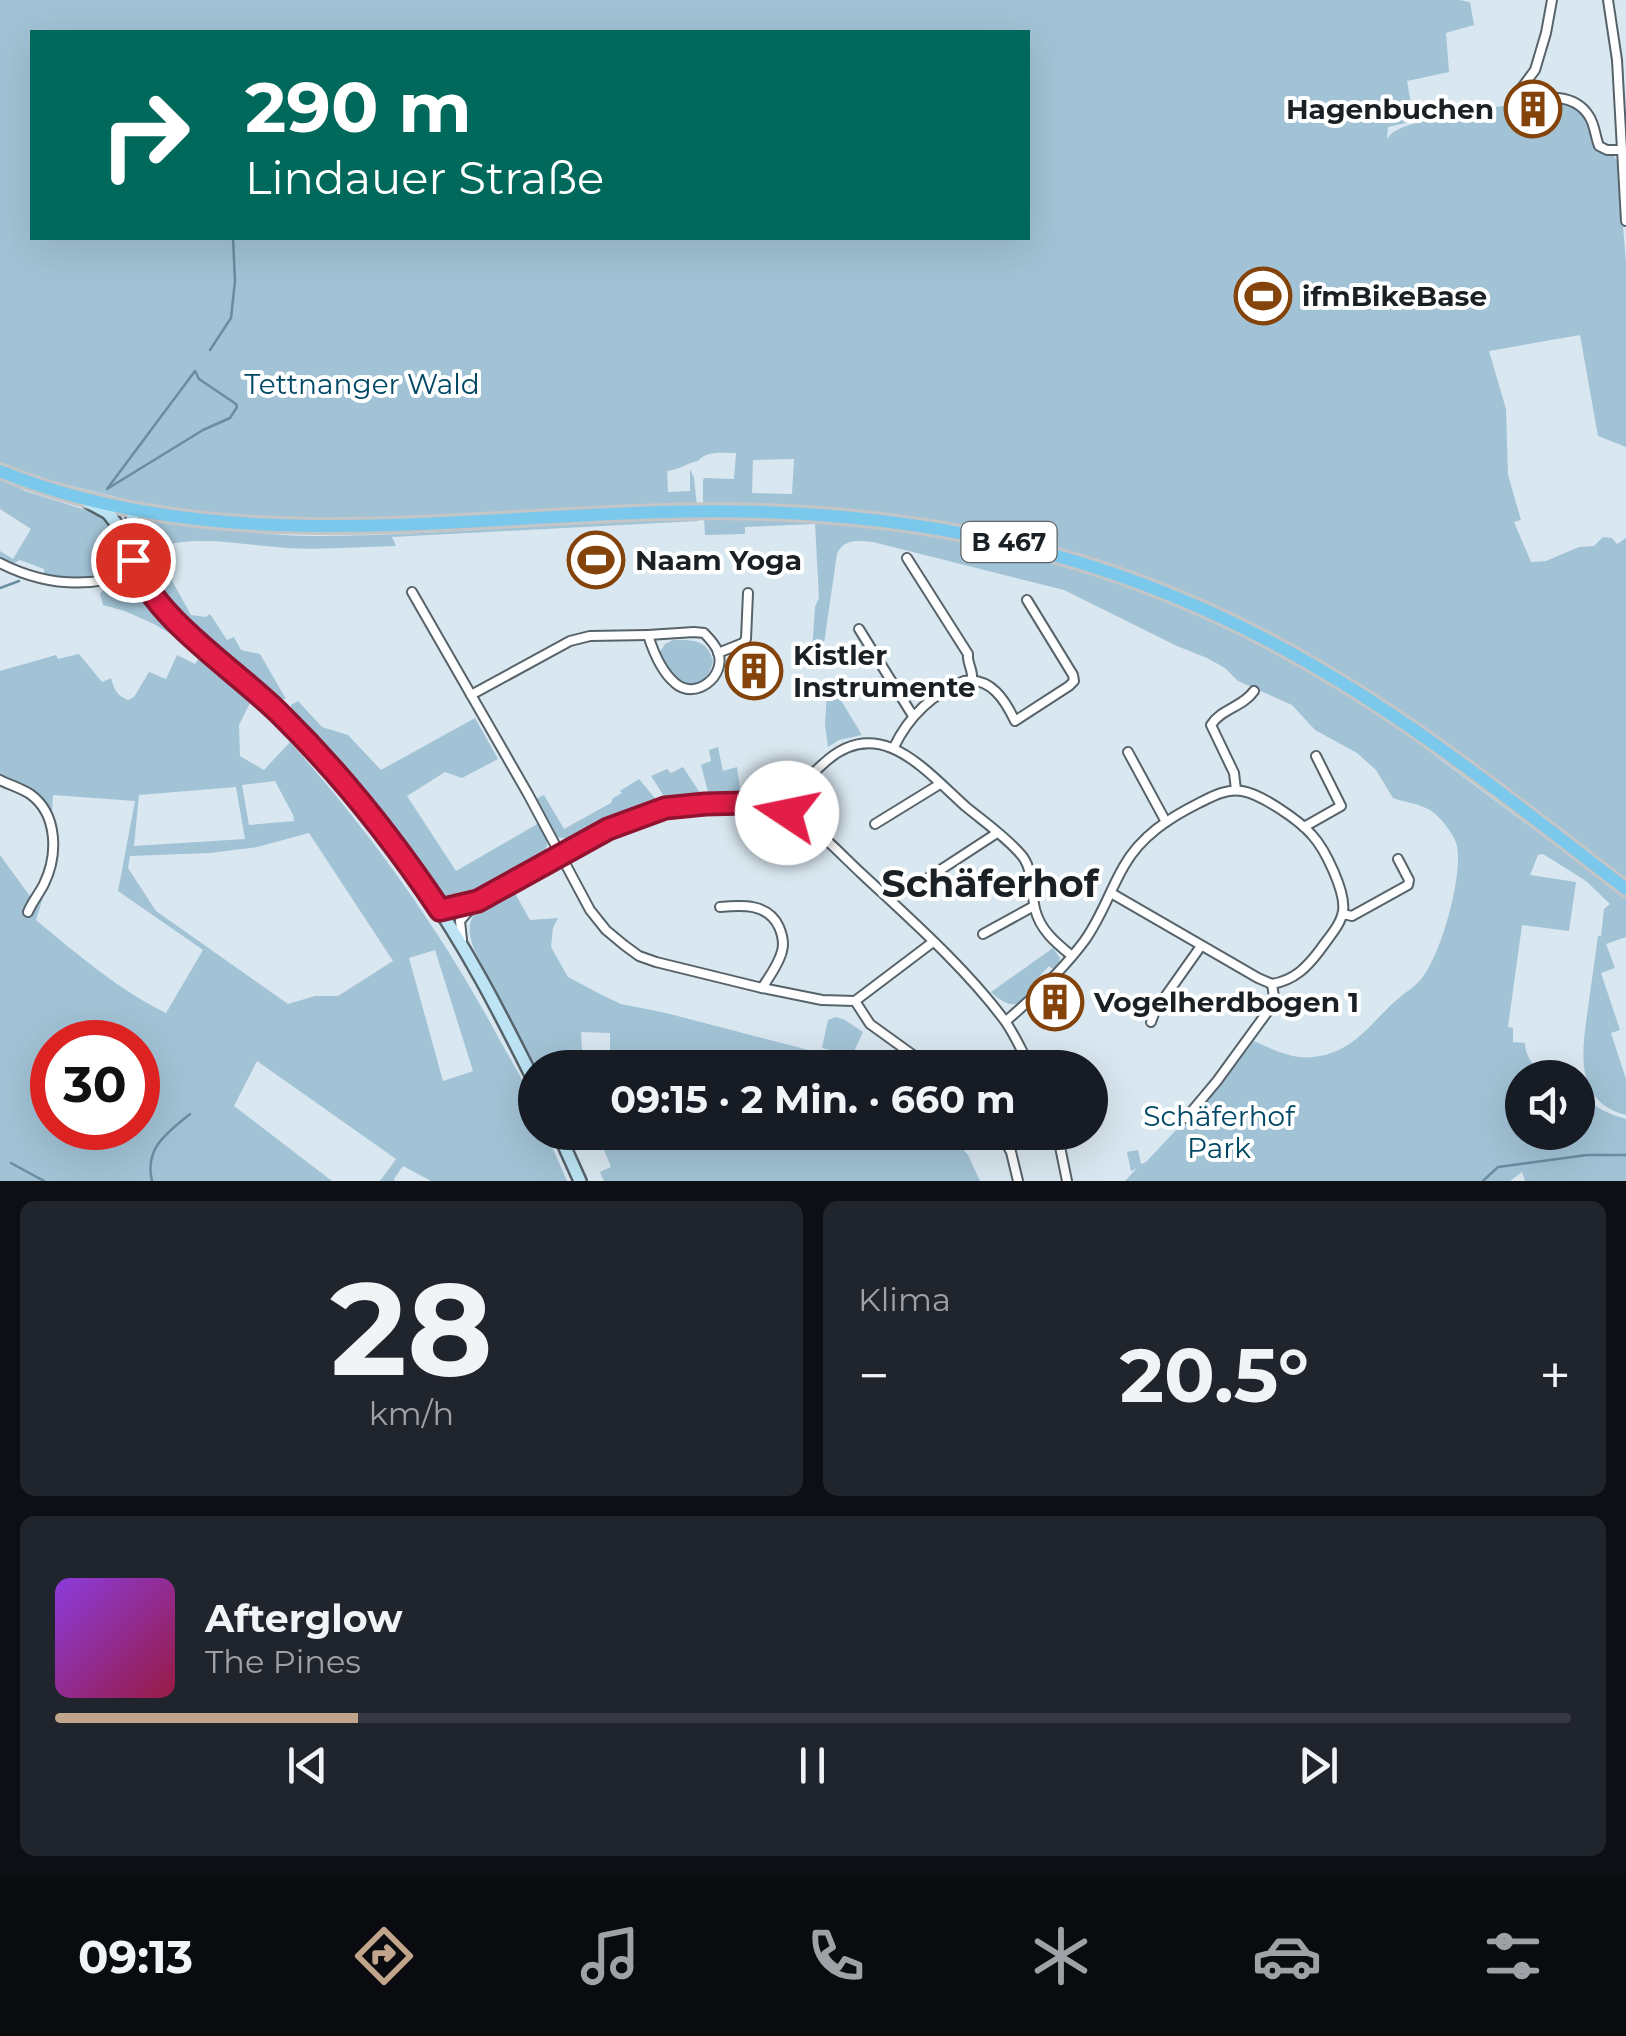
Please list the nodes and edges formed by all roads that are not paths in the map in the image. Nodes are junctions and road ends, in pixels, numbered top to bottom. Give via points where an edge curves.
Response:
1 (1552, 0) edge
2 (1608, 0) edge
3 (1622, 150) junction
4 (1626, 221) edge
5 (0, 471) edge
6 (80, 497) junction
7 (134, 509) junction
8 (129, 540) junction
9 (907, 558) dead end
10 (0, 563) edge
11 (137, 571) junction
12 (412, 592) dead end
13 (748, 593) dead end
14 (1027, 600) dead end
15 (859, 629) dead end
16 (648, 635) junction
17 (718, 652) junction
18 (972, 680) junction
19 (1254, 691) dead end
20 (472, 695) junction
21 (913, 716) junction
22 (894, 748) junction
23 (1128, 752) dead end
24 (1316, 756) dead end
25 (0, 780) edge
26 (940, 784) junction
27 (1236, 790) junction
28 (787, 813) junction
29 (1166, 822) junction
30 (874, 824) dead end
31 (1304, 827) junction
32 (997, 833) junction
33 (562, 856) junction
34 (1398, 859) dead end
35 (928, 878) dead end
36 (1626, 889) edge
37 (1111, 894) junction
38 (478, 901) junction
39 (1034, 906) junction
40 (720, 907) dead end
41 (440, 910) junction
42 (28, 912) dead end
43 (1343, 914) junction
44 (983, 934) dead end
45 (933, 942) junction
46 (1201, 946) junction
47 (465, 952) junction
48 (1072, 956) junction
49 (1272, 984) junction
50 (762, 988) junction
51 (854, 1001) junction
52 (1006, 1021) junction
53 (1151, 1022) dead end
54 (906, 1050) edge
55 (1021, 1050) edge
56 (518, 1051) edge
57 (1186, 1118) dead end
58 (566, 1150) edge
59 (1009, 1150) edge
60 (1061, 1150) edge
61 (580, 1181) edge
62 (1018, 1181) edge
63 (1068, 1181) edge

1 - 3 street via 1539,60 1515,102 1551,96 1573,102 1588,114 1599,146
2 - 3 street
3 - 4 street
5 - 6 main road, B 467
6 - 7 main road, B 467
6 - 8 main road via 108,513
7 - 8 main road
7 - 36 main road, B 467 via 327,527 790,512 895,521 1012,543 1154,588 1307,661 1452,756
8 - 11 main road
9 - 18 street via 968,654
10 - 11 street via 67,584
11 - 41 main road via 168,614 293,727
12 - 20 street
13 - 17 street via 746,639
14 - 18 street via 1074,681 1015,721 999,694
15 - 21 street
16 - 17 street via 704,632
16 - 17 street via 666,672 683,688 709,683
16 - 20 street via 570,641
18 - 21 street via 932,698
19 - 27 street via 1211,726
20 - 33 street
21 - 22 street
22 - 26 street
22 - 28 street via 865,743 836,752 802,784
23 - 29 street
24 - 31 street via 1341,806
25 - 42 street via 32,795 52,832 50,868
26 - 30 street
26 - 32 street
27 - 29 street
27 - 31 street
28 - 33 street via 745,803 665,808 614,826
28 - 45 street via 832,846
29 - 37 street via 1139,844
31 - 43 street via 1339,884
32 - 35 street
32 - 39 street via 1027,864
33 - 38 street
33 - 50 street via 598,920 639,956
34 - 43 street via 1408,885 1352,916
37 - 46 street
37 - 48 street
38 - 41 street
38 - 47 street via 460,921
39 - 44 street
39 - 48 street via 1050,937
40 - 50 street via 755,907 776,920 782,953
41 - 47 main road
43 - 49 street via 1307,967
45 - 51 street
45 - 52 street
46 - 49 street
46 - 53 street
47 - 56 main road
48 - 52 street
49 - 57 street via 1271,1007
50 - 51 street
51 - 54 street via 870,1024
52 - 55 street
58 - 61 main road
59 - 62 street
60 - 63 street

